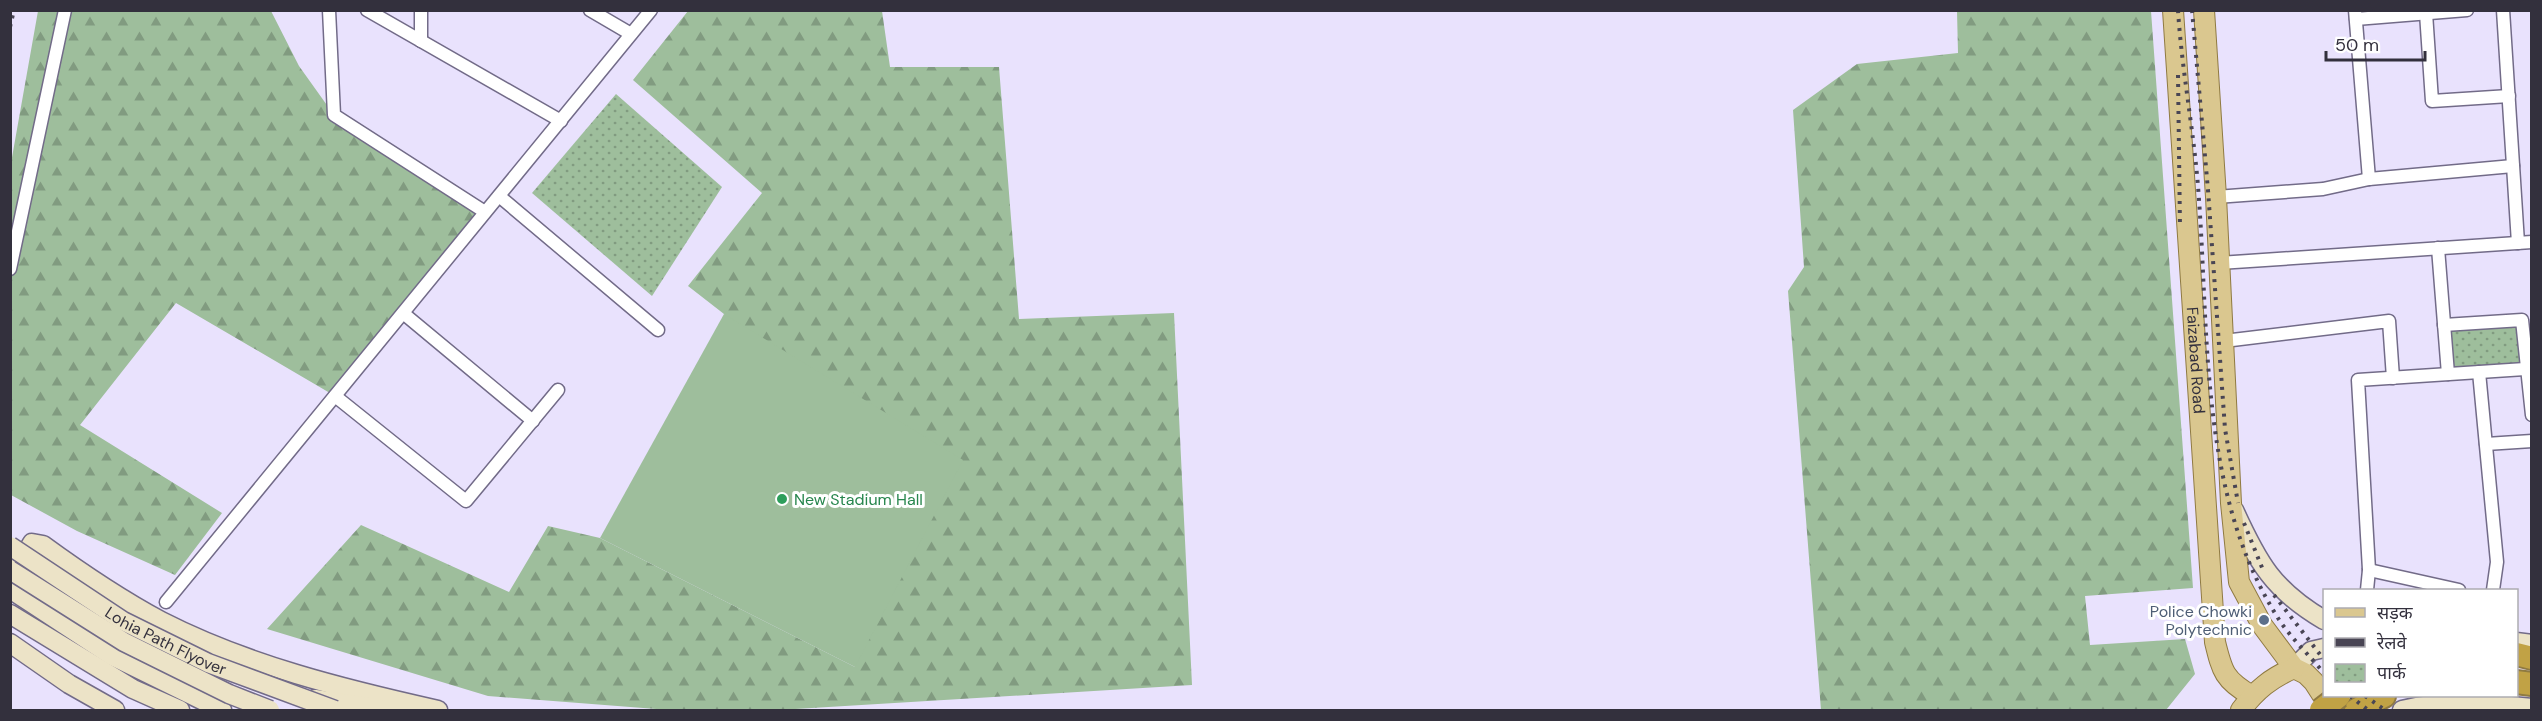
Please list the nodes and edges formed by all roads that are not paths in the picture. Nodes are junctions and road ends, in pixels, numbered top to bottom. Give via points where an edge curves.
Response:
1 (64, 10) edge
2 (329, 10) edge
3 (367, 10) edge
4 (421, 10) edge
5 (590, 10) edge
6 (651, 10) edge
7 (2173, 10) edge
8 (2204, 10) edge
9 (2467, 10) edge
10 (2503, 10) edge
11 (2426, 13) junction
12 (2356, 15) edge
13 (631, 34) junction
14 (421, 41) junction
15 (2509, 96) junction
16 (561, 121) junction
17 (2513, 166) junction
18 (2369, 179) junction
19 (499, 196) junction
20 (2216, 197) junction
21 (485, 212) junction
22 (2532, 242) edge
23 (2518, 243) junction
24 (2438, 248) junction
25 (2219, 263) junction
26 (10, 269) edge
27 (403, 313) junction
28 (2444, 325) junction
29 (658, 330) dead end
30 (2224, 341) junction
31 (2525, 369) junction
32 (2479, 372) junction
33 (2448, 374) junction
34 (2393, 378) junction
35 (558, 390) dead end
36 (335, 396) junction
37 (2532, 416) edge
38 (532, 421) junction
39 (2532, 441) edge
40 (2486, 444) junction
41 (2231, 503) junction
42 (19, 549) edge
43 (10, 570) edge
44 (2369, 570) junction
45 (10, 580) edge
46 (2367, 589) edge
47 (2451, 589) edge
48 (2493, 589) edge
49 (10, 590) edge
50 (166, 602) dead end
51 (10, 614) edge
52 (2323, 620) edge
53 (10, 643) edge
54 (2323, 648) edge
55 (2294, 668) junction
56 (2323, 696) edge
57 (295, 697) junction
58 (2323, 697) edge
59 (2339, 697) edge
60 (2382, 697) edge
61 (2246, 703) edge
62 (2404, 705) edge
63 (2532, 708) edge
64 (115, 711) edge
65 (180, 711) edge
66 (222, 711) edge
67 (270, 711) edge
68 (335, 711) edge
69 (387, 711) edge
70 (438, 711) edge
71 (2321, 711) edge
72 (2332, 711) edge
73 (2356, 711) edge

1 - 26 street
2 - 21 street via 334,115
3 - 14 street
4 - 14 street
5 - 13 street
6 - 13 street
7 - 61 main road, Faizabad Road via 2215,642 2224,675
8 - 20 main road, Faizabad Road
9 - 11 street
10 - 15 street
11 - 12 street
11 - 15 street via 2432,101
12 - 18 street
13 - 16 street
14 - 16 street
15 - 17 street
16 - 19 street
17 - 18 street
17 - 23 street
18 - 20 street via 2323,189
19 - 21 street
19 - 29 street
20 - 25 main road, Faizabad Road
21 - 27 street
22 - 23 street
23 - 24 street
24 - 25 street
24 - 28 street
25 - 30 main road, Faizabad Road
27 - 36 street
27 - 38 street
28 - 31 street via 2522,320
28 - 33 street
30 - 34 street via 2389,321
30 - 41 main road, Faizabad Road
31 - 32 street
31 - 37 street
32 - 33 street
32 - 40 street
33 - 34 street
34 - 44 street via 2358,380
35 - 38 street
36 - 38 street via 466,501
36 - 50 street
39 - 40 street
40 - 48 street via 2497,562
41 - 52 main road via 2253,552 2277,586
41 - 55 main road, Faizabad Road via 2240,582 2262,626
42 - 45 main road
42 - 57 main road, Lohia Path Flyover, bridge via 123,621 208,663
42 - 70 main road via 32,543 43,545 123,599 212,644 290,672
43 - 67 main road, Lohia Path Flyover, bridge via 124,642
44 - 46 street
44 - 47 street
49 - 66 main road via 112,656
51 - 65 main road via 133,689
53 - 64 main road
54 - 55 main road via 2310,651
55 - 56 main road, Faizabad Road via 2306,674
55 - 61 main road via 2270,679
57 - 68 main road, Lohia Path Flyover, bridge
57 - 69 main road, bridge
58 - 72 main road, Faizabad Road
59 - 71 highway, bridge
60 - 73 highway
62 - 63 main road

